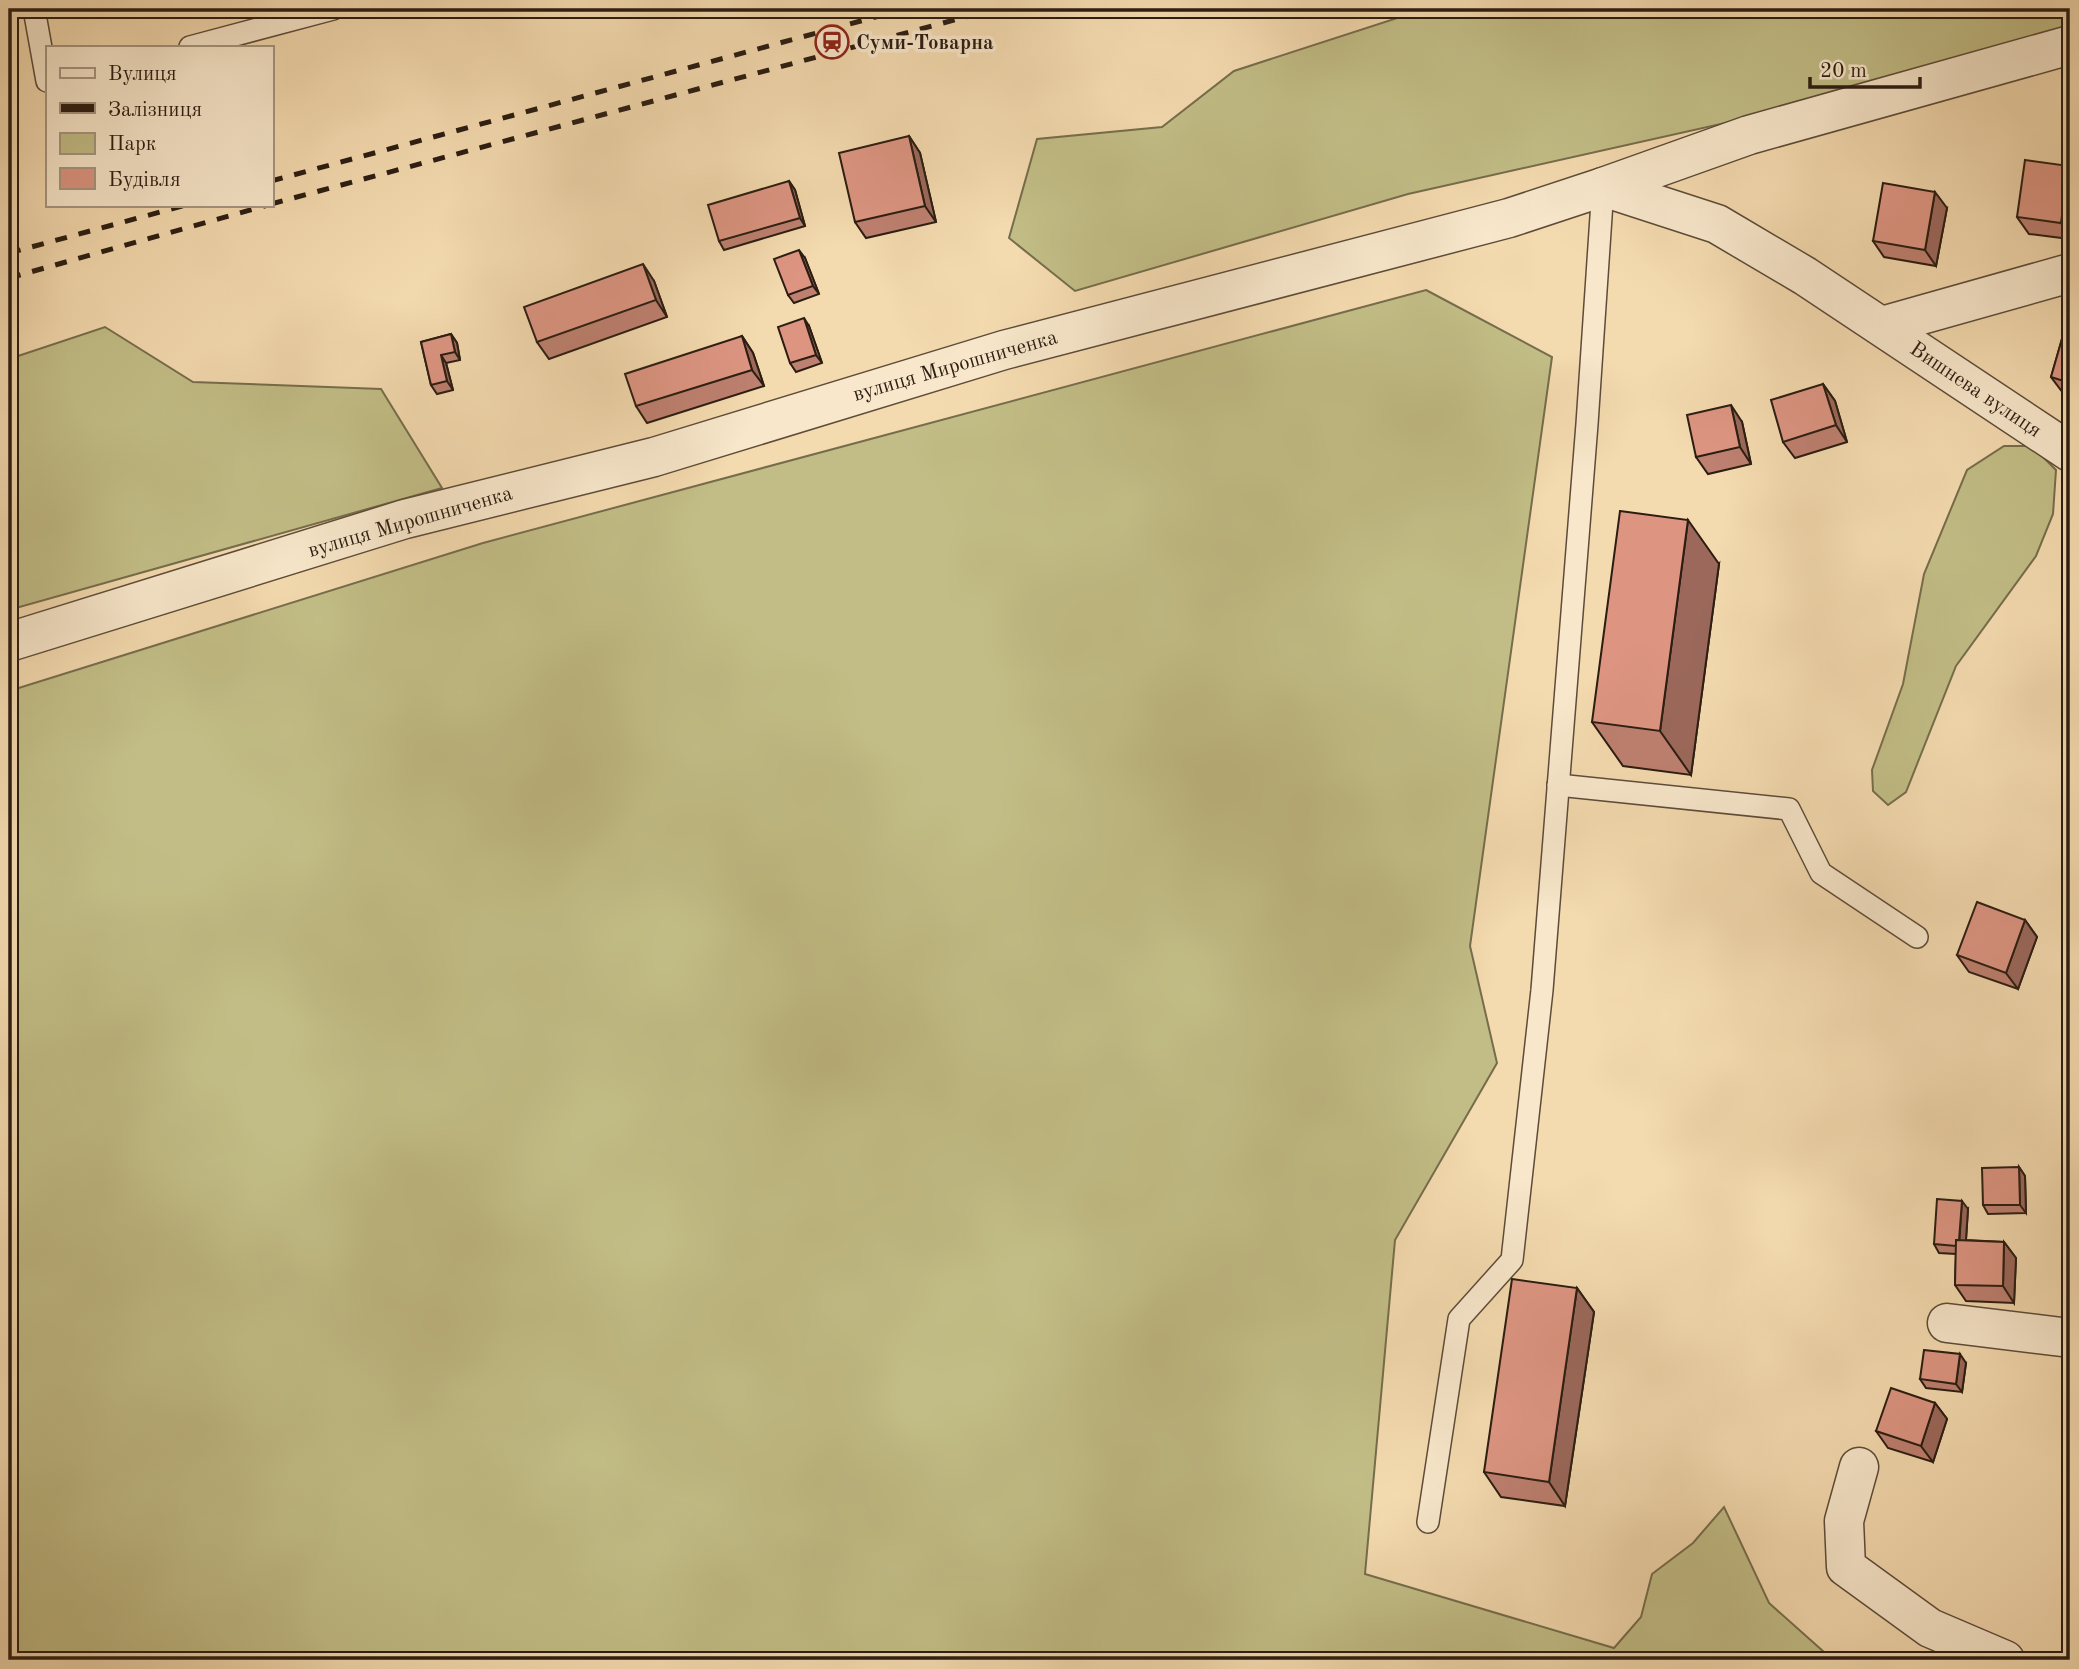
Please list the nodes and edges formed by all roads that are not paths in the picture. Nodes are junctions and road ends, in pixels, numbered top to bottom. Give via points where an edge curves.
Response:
1 (34, 9) edge
2 (333, 9) edge
3 (2070, 45) edge
4 (194, 46) edge
5 (46, 75) edge
6 (1603, 187) junction
7 (2070, 273) edge
8 (1882, 326) junction
9 (2070, 452) edge
10 (9, 642) edge
11 (1558, 785) junction
12 (1917, 937) dead end
13 (1947, 1323) dead end
14 (2070, 1338) edge
15 (1859, 1467) dead end
16 (1427, 1522) dead end
17 (2006, 1660) edge

1 - 5 lane
2 - 4 lane
3 - 6 street, вулиця Мирошниченка via 1749,135
6 - 8 street via 1717,224
6 - 10 street, вулиця Мирошниченка via 1509,218 1004,349 654,457 405,519
6 - 11 lane
7 - 8 street
8 - 9 street, Вишнева вулиця
11 - 12 lane via 1789,809 1821,873
11 - 16 lane via 1542,990 1512,1260 1459,1319
13 - 14 street
15 - 17 street via 1844,1521 1846,1567 1930,1628

